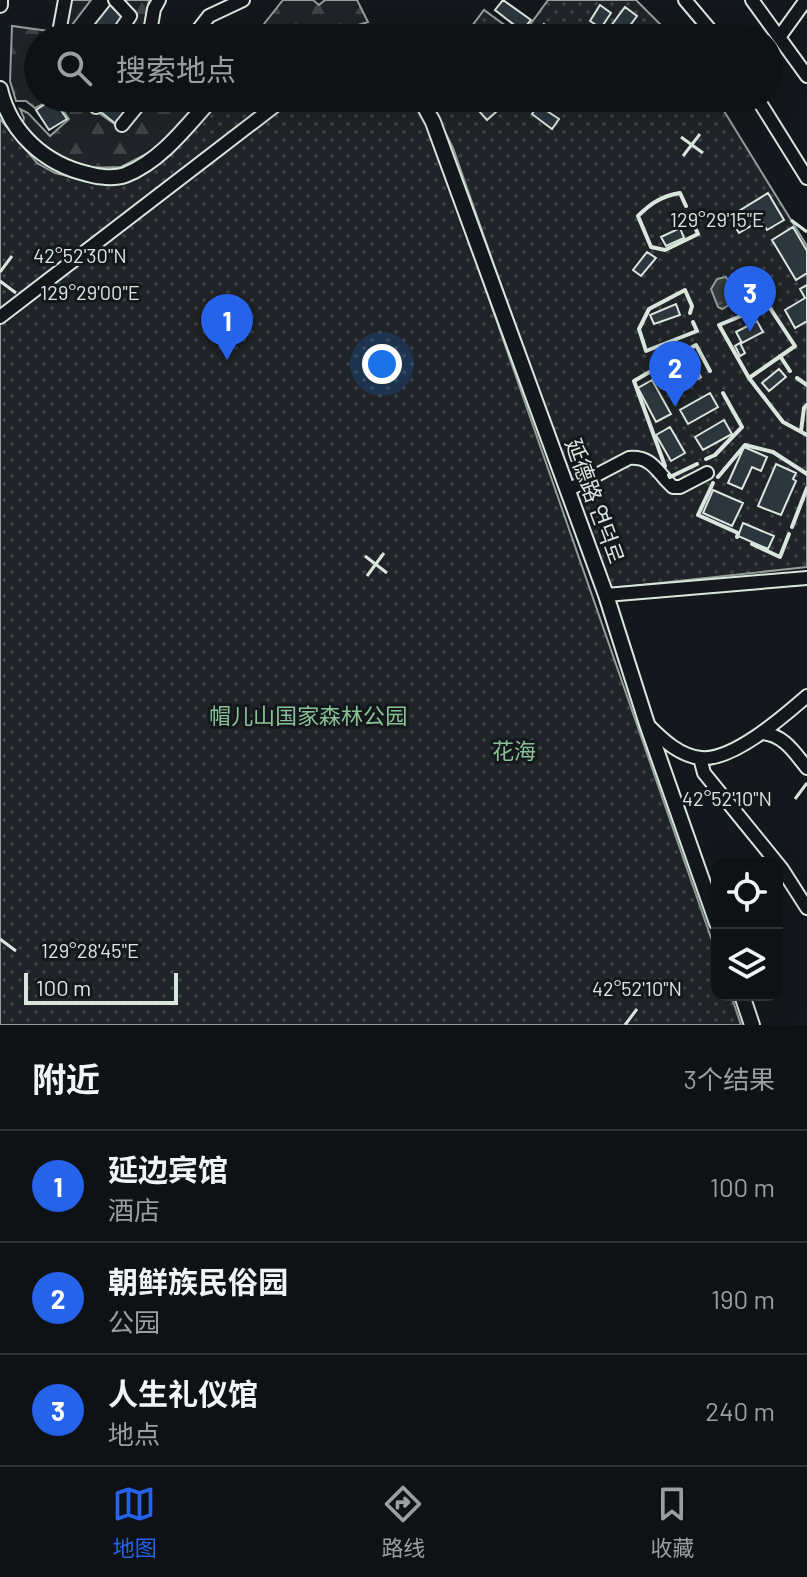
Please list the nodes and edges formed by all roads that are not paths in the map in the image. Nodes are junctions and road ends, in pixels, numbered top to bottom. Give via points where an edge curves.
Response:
1 (65, 0) edge
2 (115, 0) edge
3 (159, 0) edge
4 (243, 0) edge
5 (685, 0) edge
6 (752, 0) edge
7 (806, 0) edge
8 (61, 24) edge
9 (125, 24) edge
10 (151, 24) edge
11 (203, 24) edge
12 (705, 24) edge
13 (771, 24) edge
14 (783, 32) edge
15 (783, 40) edge
16 (807, 76) edge
17 (0, 92) edge
18 (133, 112) edge
19 (199, 112) edge
20 (267, 112) edge
21 (428, 112) edge
22 (766, 112) edge
23 (122, 125) dead end
24 (807, 178) edge
25 (0, 317) edge
26 (707, 473) dead end
27 (568, 490) junction
28 (807, 578) edge
29 (606, 595) junction
30 (807, 696) edge
31 (647, 724) junction
32 (762, 733) junction
33 (700, 758) junction
34 (807, 768) edge
35 (711, 906) edge
36 (807, 908) edge
37 (744, 1001) edge
38 (752, 1025) edge

1 - 8 street
2 - 9 street via 129,12
3 - 10 street
4 - 11 street
5 - 12 street
6 - 13 street
7 - 14 street
15 - 16 street
17 - 19 main road via 31,145 71,170 97,176 122,176 144,164
18 - 23 street
20 - 25 street
21 - 27 main road, 延德路 연덕로
22 - 24 street
26 - 27 street via 673,487 648,461 629,458
27 - 29 main road, 延德路 연덕로
28 - 29 street
29 - 31 main road, 延德路 연덕로
30 - 32 street
31 - 33 street via 663,741
31 - 35 main road, 延德路 연덕로
32 - 33 street via 720,755
32 - 34 street via 781,739
33 - 36 street via 708,778
37 - 38 main road

